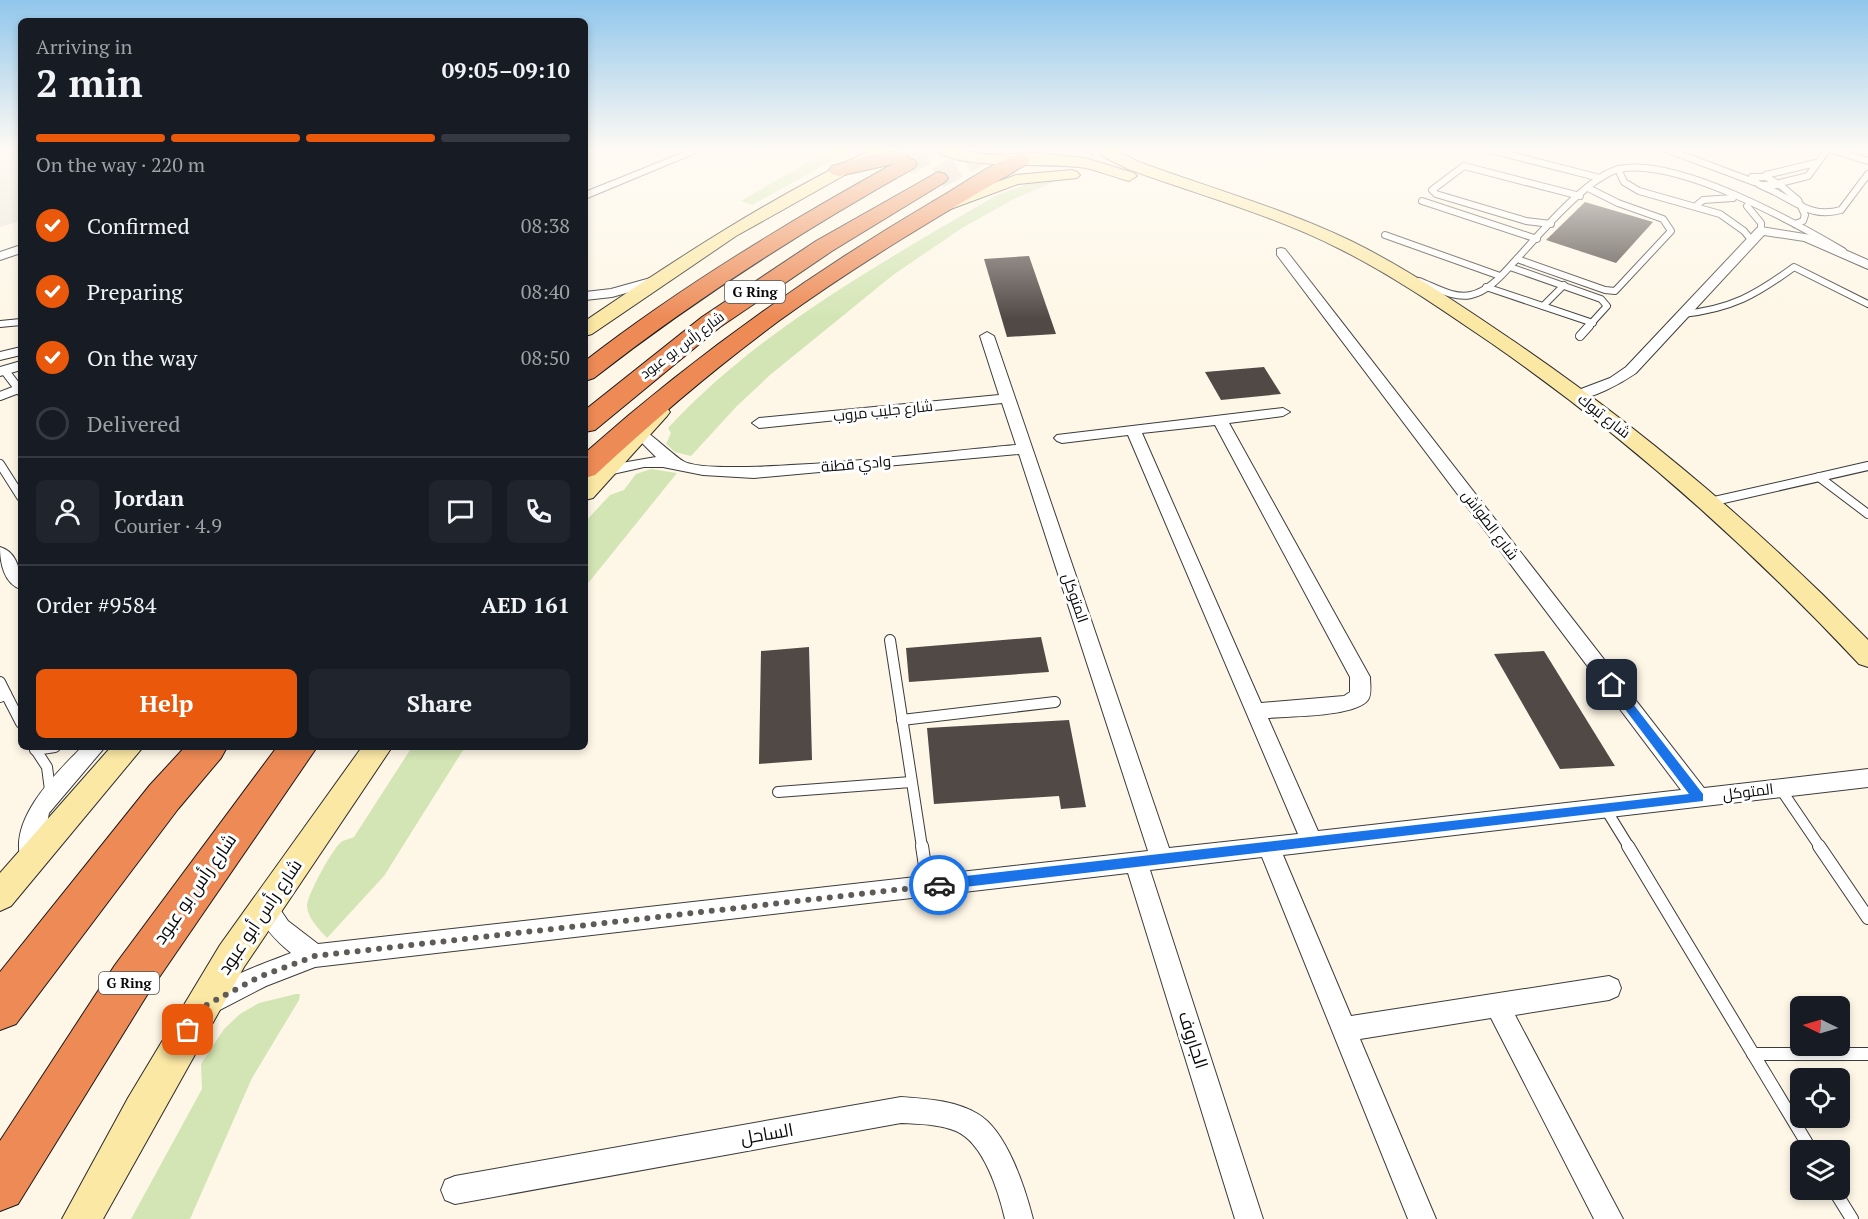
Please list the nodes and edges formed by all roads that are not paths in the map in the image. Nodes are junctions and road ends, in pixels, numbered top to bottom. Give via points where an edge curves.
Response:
1 (774, 206) edge
2 (834, 206) edge
3 (891, 206) edge
4 (936, 206) tunnel mouth
5 (943, 206) tunnel mouth
6 (947, 206) tunnel mouth
7 (1217, 206) edge
8 (1243, 206) edge
9 (1437, 206) edge
10 (1476, 206) edge
11 (1570, 206) edge
12 (1626, 206) edge
13 (1695, 206) edge
14 (1746, 206) edge
15 (1754, 206) edge
16 (1800, 206) edge
17 (1844, 206) edge
18 (1802, 208) junction
19 (932, 212) junction
20 (1551, 224) junction
21 (1795, 224) junction
22 (1301, 227) junction
23 (1385, 235) dead end
24 (1757, 236) junction
25 (1537, 239) junction
26 (18, 250) edge
27 (1281, 252) dead end
28 (1850, 255) junction
29 (0, 256) edge
30 (1517, 260) junction
31 (1868, 265) edge
32 (1510, 267) junction
33 (1390, 269) junction
34 (1500, 276) junction
35 (654, 280) junction
36 (1564, 285) junction
37 (1486, 287) junction
38 (588, 296) edge
39 (1868, 304) edge
40 (1543, 306) junction
41 (1683, 314) junction
42 (18, 322) edge
43 (1593, 323) junction
44 (0, 324) edge
45 (588, 328) edge
46 (987, 336) dead end
47 (1580, 336) dead end
48 (18, 352) edge
49 (0, 356) edge
50 (18, 366) edge
51 (2, 371) edge
52 (588, 372) edge
53 (689, 380) junction
54 (18, 388) edge
55 (18, 391) edge
56 (1578, 395) junction
57 (0, 396) edge
58 (1008, 398) junction
59 (1283, 412) dead end
60 (1220, 419) junction
61 (588, 422) edge
62 (759, 423) dead end
63 (1133, 429) junction
64 (640, 433) junction
65 (1062, 438) dead end
66 (1025, 449) junction
67 (0, 464) edge
68 (1868, 466) edge
69 (687, 467) junction
70 (595, 470) edge
71 (1819, 477) junction
72 (588, 486) edge
73 (18, 490) edge
74 (1710, 502) junction
75 (1868, 514) edge
76 (0, 553) edge
77 (18, 579) edge
78 (890, 640) dead end
79 (1868, 657) edge
80 (0, 682) edge
81 (3, 696) edge
82 (1056, 702) dead end
83 (1255, 711) junction
84 (18, 718) edge
85 (902, 720) junction
86 (36, 750) edge
87 (91, 750) edge
88 (126, 750) edge
89 (199, 750) edge
90 (205, 750) edge
91 (296, 750) edge
92 (303, 750) edge
93 (376, 750) edge
94 (1868, 778) edge
95 (911, 782) junction
96 (268, 786) junction
97 (1780, 788) junction
98 (777, 792) dead end
99 (50, 796) junction
100 (164, 797) junction
101 (1699, 798) junction
102 (1605, 808) junction
103 (1312, 842) junction
104 (1269, 847) junction
105 (1162, 859) junction
106 (31, 861) junction
107 (1136, 862) junction
108 (928, 886) junction
109 (0, 896) edge
110 (266, 906) junction
111 (1868, 918) edge
112 (315, 956) junction
113 (1609, 988) dead end
114 (1498, 1007) junction
115 (0, 1008) edge
116 (199, 1009) junction
117 (1344, 1029) junction
118 (1753, 1054) junction
119 (1868, 1054) edge
120 (1805, 1140) edge
121 (0, 1186) edge
122 (455, 1190) dead end
123 (1840, 1200) edge
124 (82, 1219) edge
125 (1019, 1219) edge
126 (1250, 1219) edge
127 (1422, 1219) edge
128 (1609, 1219) edge
129 (1852, 1219) edge

1 - 35 street
2 - 52 highway, G Ring via 740,260
3 - 61 highway, شارع رأس بو عبود / G Ring via 711,322
4 - 19 highway
5 - 19 highway
6 - 19 street
7 - 22 street, شارع تبوك
8 - 22 street, شارع تبوك
9 - 25 lane
10 - 20 lane
11 - 20 lane
12 - 30 lane via 1663,219 1671,231 1615,291
13 - 24 lane via 1720,214
14 - 24 lane via 1761,223
15 - 21 lane
16 - 18 lane
17 - 18 lane via 1834,212
18 - 21 lane via 1803,220
19 - 53 highway via 801,294
20 - 25 lane
21 - 28 lane
22 - 33 street, شارع تبوك
23 - 34 lane
24 - 28 street via 1799,236
24 - 41 street
25 - 30 lane
26 - 29 street
27 - 101 street, شارع الطواش
28 - 31 street
30 - 32 lane
32 - 34 lane
32 - 36 lane
33 - 37 lane via 1459,295 1470,295
33 - 56 street, شارع تبوك
34 - 37 lane
35 - 38 street
35 - 45 street
36 - 40 lane
36 - 43 lane via 1602,299 1607,306
37 - 40 lane
39 - 41 lane via 1794,267 1757,296 1719,311
40 - 43 lane
41 - 56 street via 1630,370 1615,381
42 - 44 lane
43 - 47 lane
46 - 58 street, المتوكل
48 - 49 street
50 - 51 street
51 - 54 lane
53 - 64 street
53 - 70 highway via 633,425
55 - 57 lane
56 - 74 street, شارع تبوك
58 - 62 street, شارع جليب مروب
58 - 66 street, المتوكل
59 - 60 street
60 - 63 street
60 - 83 street via 1360,677 1360,696 1347,703
63 - 65 street
63 - 83 street
64 - 69 street, وادي قطنة via 657,451
64 - 70 street
66 - 69 street, وادي قطنة via 754,473
66 - 105 street, المتوكل
67 - 73 lane
68 - 71 lane
69 - 70 street, وادي قطنة via 644,462
70 - 72 street
71 - 74 lane
71 - 75 lane
74 - 79 street, شارع تبوك via 1789,575
76 - 77 street
78 - 85 lane
80 - 81 lane
81 - 84 lane
82 - 85 lane
83 - 103 street
85 - 95 lane
86 - 99 lane via 51,778
87 - 99 street
88 - 106 street
89 - 100 highway
90 - 100 highway
91 - 96 highway, شارع رأس بو عبود / G Ring
92 - 96 highway
93 - 110 street, شارع رأس أبو عبود
94 - 97 street, المتوكل
95 - 98 lane
95 - 108 lane
96 - 121 highway, شارع رأس بو عبود / G Ring via 131,980
97 - 101 street, المتوكل
97 - 111 lane
99 - 106 street via 33,828
100 - 115 highway
101 - 102 street, المتوكل
102 - 103 street, المتوكل
102 - 118 lane
103 - 104 street, المتوكل
104 - 105 street, المتوكل
104 - 117 street
105 - 107 street, المتوكل
106 - 109 street
107 - 108 street, المتوكل
107 - 126 street, الجاروف
108 - 112 street, المتوكل
110 - 112 street via 284,935
110 - 116 street, شارع رأس أبو عبود
112 - 116 street, المتوكل via 259,977
113 - 114 street
114 - 117 street
114 - 128 street
116 - 124 street, شارع رأس أبو عبود
117 - 127 street
118 - 119 lane
118 - 120 lane
122 - 125 street, الساحل via 901,1110 942,1113 972,1125 993,1151 1015,1197
123 - 129 lane

